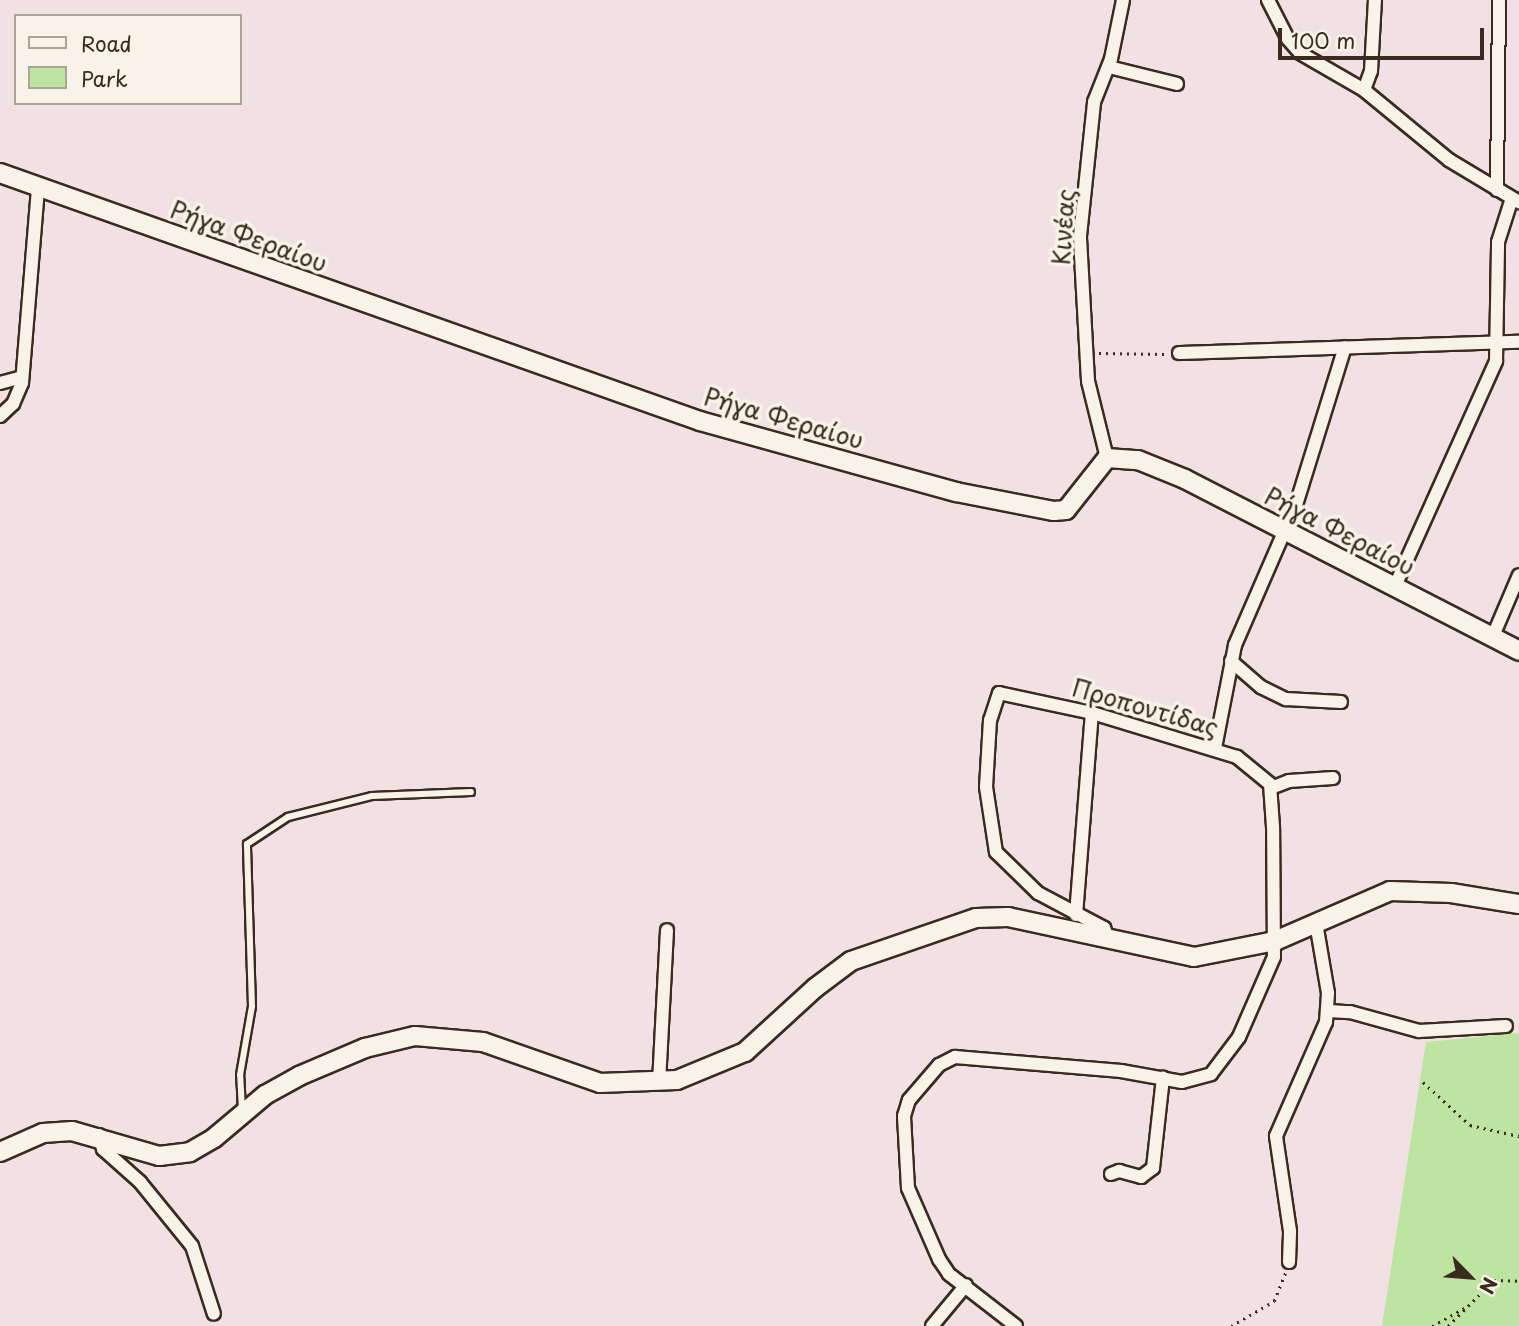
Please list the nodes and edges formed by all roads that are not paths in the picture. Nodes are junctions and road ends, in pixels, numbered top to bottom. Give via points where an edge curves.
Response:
1 (1123, 0) edge
2 (1268, 0) edge
3 (1375, 0) edge
4 (1499, 0) edge
5 (1109, 66) junction
6 (1177, 84) dead end
7 (1364, 90) junction
8 (0, 173) edge
9 (38, 188) junction
10 (1497, 190) junction
11 (1516, 200) edge
12 (1497, 342) junction
13 (1519, 342) edge
14 (1345, 346) junction
15 (1179, 353) road end
16 (22, 377) junction
17 (0, 383) edge
18 (0, 416) edge
19 (1107, 458) junction
20 (1285, 532) junction
21 (1519, 575) edge
22 (1395, 586) junction
23 (1493, 636) junction
24 (1519, 651) edge
25 (1231, 662) junction
26 (1341, 702) dead end
27 (1092, 713) junction
28 (1215, 748) junction
29 (1333, 778) dead end
30 (1270, 786) junction
31 (471, 792) dead end
32 (1519, 904) edge
33 (1076, 915) junction
34 (1316, 923) junction
35 (667, 930) dead end
36 (1108, 941) junction
37 (1275, 941) junction
38 (1328, 1011) junction
39 (1506, 1026) dead end
40 (1163, 1079) junction
41 (659, 1083) junction
42 (242, 1112) junction
43 (99, 1135) junction
44 (0, 1152) edge
45 (1111, 1174) dead end
46 (1289, 1262) road end
47 (966, 1285) junction
48 (214, 1314) dead end
49 (932, 1326) edge
50 (1016, 1326) edge

1 - 5 street, Κινέας
2 - 7 street via 1287,39 1300,53
3 - 7 street via 1371,71
4 - 10 street
5 - 6 street
5 - 19 street, Κινέας via 1094,102 1080,236 1086,353 1094,413
7 - 10 street via 1438,152
8 - 9 street, Ρήγα Φεραίου
9 - 16 street
9 - 19 street, Ρήγα Φεραίου via 700,421 956,492 1054,512 1066,510
10 - 11 street
11 - 12 street via 1498,242
12 - 13 street
12 - 14 street
12 - 22 street via 1496,360
14 - 15 street
14 - 20 street
16 - 17 street
16 - 18 street via 19,393
19 - 20 street, Ρήγα Φεραίου via 1125,457 1155,466
20 - 22 street, Ρήγα Φεραίου
20 - 25 street
21 - 23 street
22 - 23 street, Ρήγα Φεραίου
23 - 24 street, Ρήγα Φεραίου
25 - 26 street via 1261,687 1286,699
25 - 28 street
27 - 28 street, Προποντίδας
27 - 33 street
27 - 33 street, Προποντίδας via 999,694 990,720 986,787 996,852 1028,886
28 - 30 street, Προποντίδας via 1259,771
29 - 30 street
30 - 37 street
31 - 42 lane via 372,796 288,817 247,844 252,1006 240,1075
32 - 34 street via 1451,892 1391,891
33 - 36 street via 1104,928
34 - 37 street
34 - 38 street
35 - 41 street
36 - 37 street via 1194,957
36 - 41 street via 999,916 947,926 841,968 735,1058
37 - 40 street via 1261,990 1222,1063 1197,1080
38 - 39 street via 1350,1012 1419,1031
38 - 46 street via 1276,1136 1290,1231
40 - 45 street via 1153,1168 1141,1177 1119,1171
40 - 47 street via 959,1057 939,1065 923,1080 904,1116 908,1188 944,1268
41 - 42 street via 600,1083 483,1042 415,1036 321,1065
42 - 43 street via 214,1139 180,1154 150,1154
43 - 44 street via 50,1131
43 - 48 street via 103,1149 140,1182 192,1246
47 - 49 street
47 - 50 street

